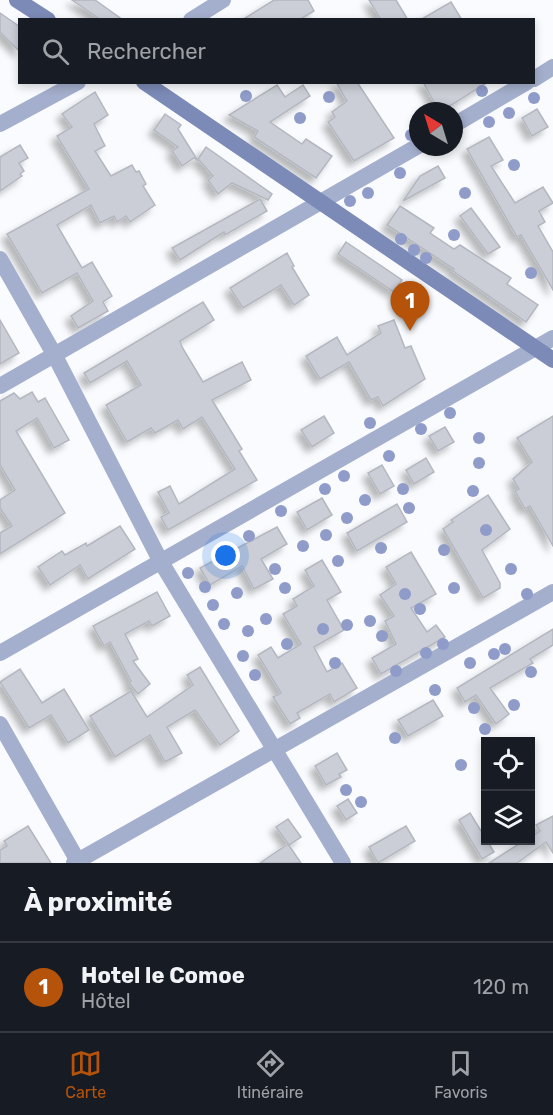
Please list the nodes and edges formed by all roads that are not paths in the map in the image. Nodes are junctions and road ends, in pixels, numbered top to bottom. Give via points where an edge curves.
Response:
1 (17, 0) edge
2 (223, 0) edge
3 (45, 18) edge
4 (194, 18) edge
5 (553, 68) edge
6 (535, 78) edge
7 (74, 84) edge
8 (147, 84) edge
9 (524, 84) edge
10 (463, 120) edge
11 (0, 124) edge
12 (409, 151) edge
13 (322, 201) junction
14 (0, 259) edge
15 (553, 338) edge
16 (535, 348) junction
17 (54, 354) junction
18 (553, 360) edge
19 (0, 386) edge
20 (161, 561) junction
21 (553, 592) edge
22 (0, 653) edge
23 (0, 724) edge
24 (274, 749) junction
25 (77, 862) edge
26 (343, 863) edge

1 - 3 main road
2 - 4 street
5 - 6 street
7 - 11 street
8 - 13 main road
9 - 10 street
12 - 13 street
13 - 16 main road
13 - 17 street
14 - 17 street
15 - 16 street
16 - 18 main road
16 - 20 street
17 - 19 street
17 - 20 street
20 - 22 street
20 - 24 street
21 - 24 street
23 - 25 street
24 - 25 street
24 - 26 street

